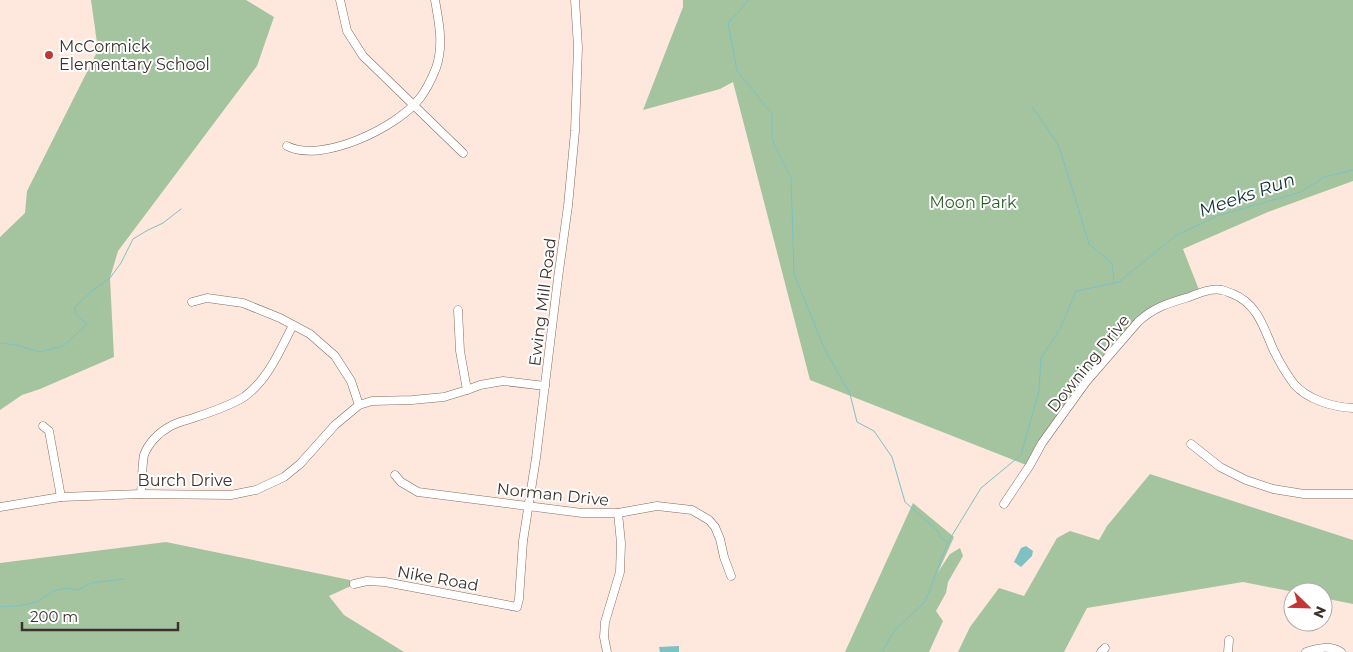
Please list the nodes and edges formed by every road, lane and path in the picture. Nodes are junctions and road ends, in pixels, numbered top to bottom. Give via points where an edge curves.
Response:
1 (340, 0) edge
2 (435, 0) edge
3 (576, 0) edge
4 (413, 106) junction
5 (287, 146) dead end
6 (463, 153) dead end
7 (192, 302) dead end
8 (458, 310) dead end
9 (293, 324) junction
10 (545, 386) junction
11 (467, 390) junction
12 (359, 405) junction
13 (1353, 408) edge
14 (43, 426) dead end
15 (1192, 444) dead end
16 (395, 475) dead end
17 (141, 494) junction
18 (1353, 494) edge
19 (61, 497) junction
20 (1004, 504) dead end
21 (0, 507) edge
22 (528, 507) junction
23 (618, 513) junction
24 (731, 576) dead end
25 (354, 584) dead end
26 (517, 607) joint
27 (1229, 640) dead end
28 (608, 652) edge
29 (1228, 652) edge
30 (1306, 652) edge
31 (1341, 652) edge

1 - 4 street via 347,31 363,56
2 - 4 street via 441,45 428,85
3 - 10 street, Ewing Mill Road via 576,131
4 - 5 street via 354,142 320,151
4 - 6 street
7 - 9 street via 207,298 242,303
8 - 11 street via 460,352
9 - 12 street via 335,356
9 - 17 street via 261,381 244,396 158,434 144,456
10 - 11 street, Burch Drive via 503,381
10 - 22 street, Ewing Mill Road
11 - 12 street, Burch Drive via 444,396 379,400
12 - 17 street, Burch Drive via 335,424 284,478 256,490 231,495
13 - 20 street, Downing Drive via 1325,403 1295,384 1261,321 1241,298 1223,290 1202,292 1159,306 1138,322 1086,382
14 - 19 street via 49,432
15 - 18 street via 1220,467 1273,489 1304,494
16 - 22 street, Norman Drive via 418,492
17 - 19 street, Burch Drive
19 - 21 street, Burch Drive
22 - 23 street, Norman Drive
22 - 26 street, Ewing Mill Road
23 - 24 street, Norman Drive via 657,506 692,510 715,527
23 - 28 street via 622,543 620,572 606,622 604,637
25 - 26 street, Nike Road via 385,582
27 - 29 street
30 - 31 street via 1322,647

